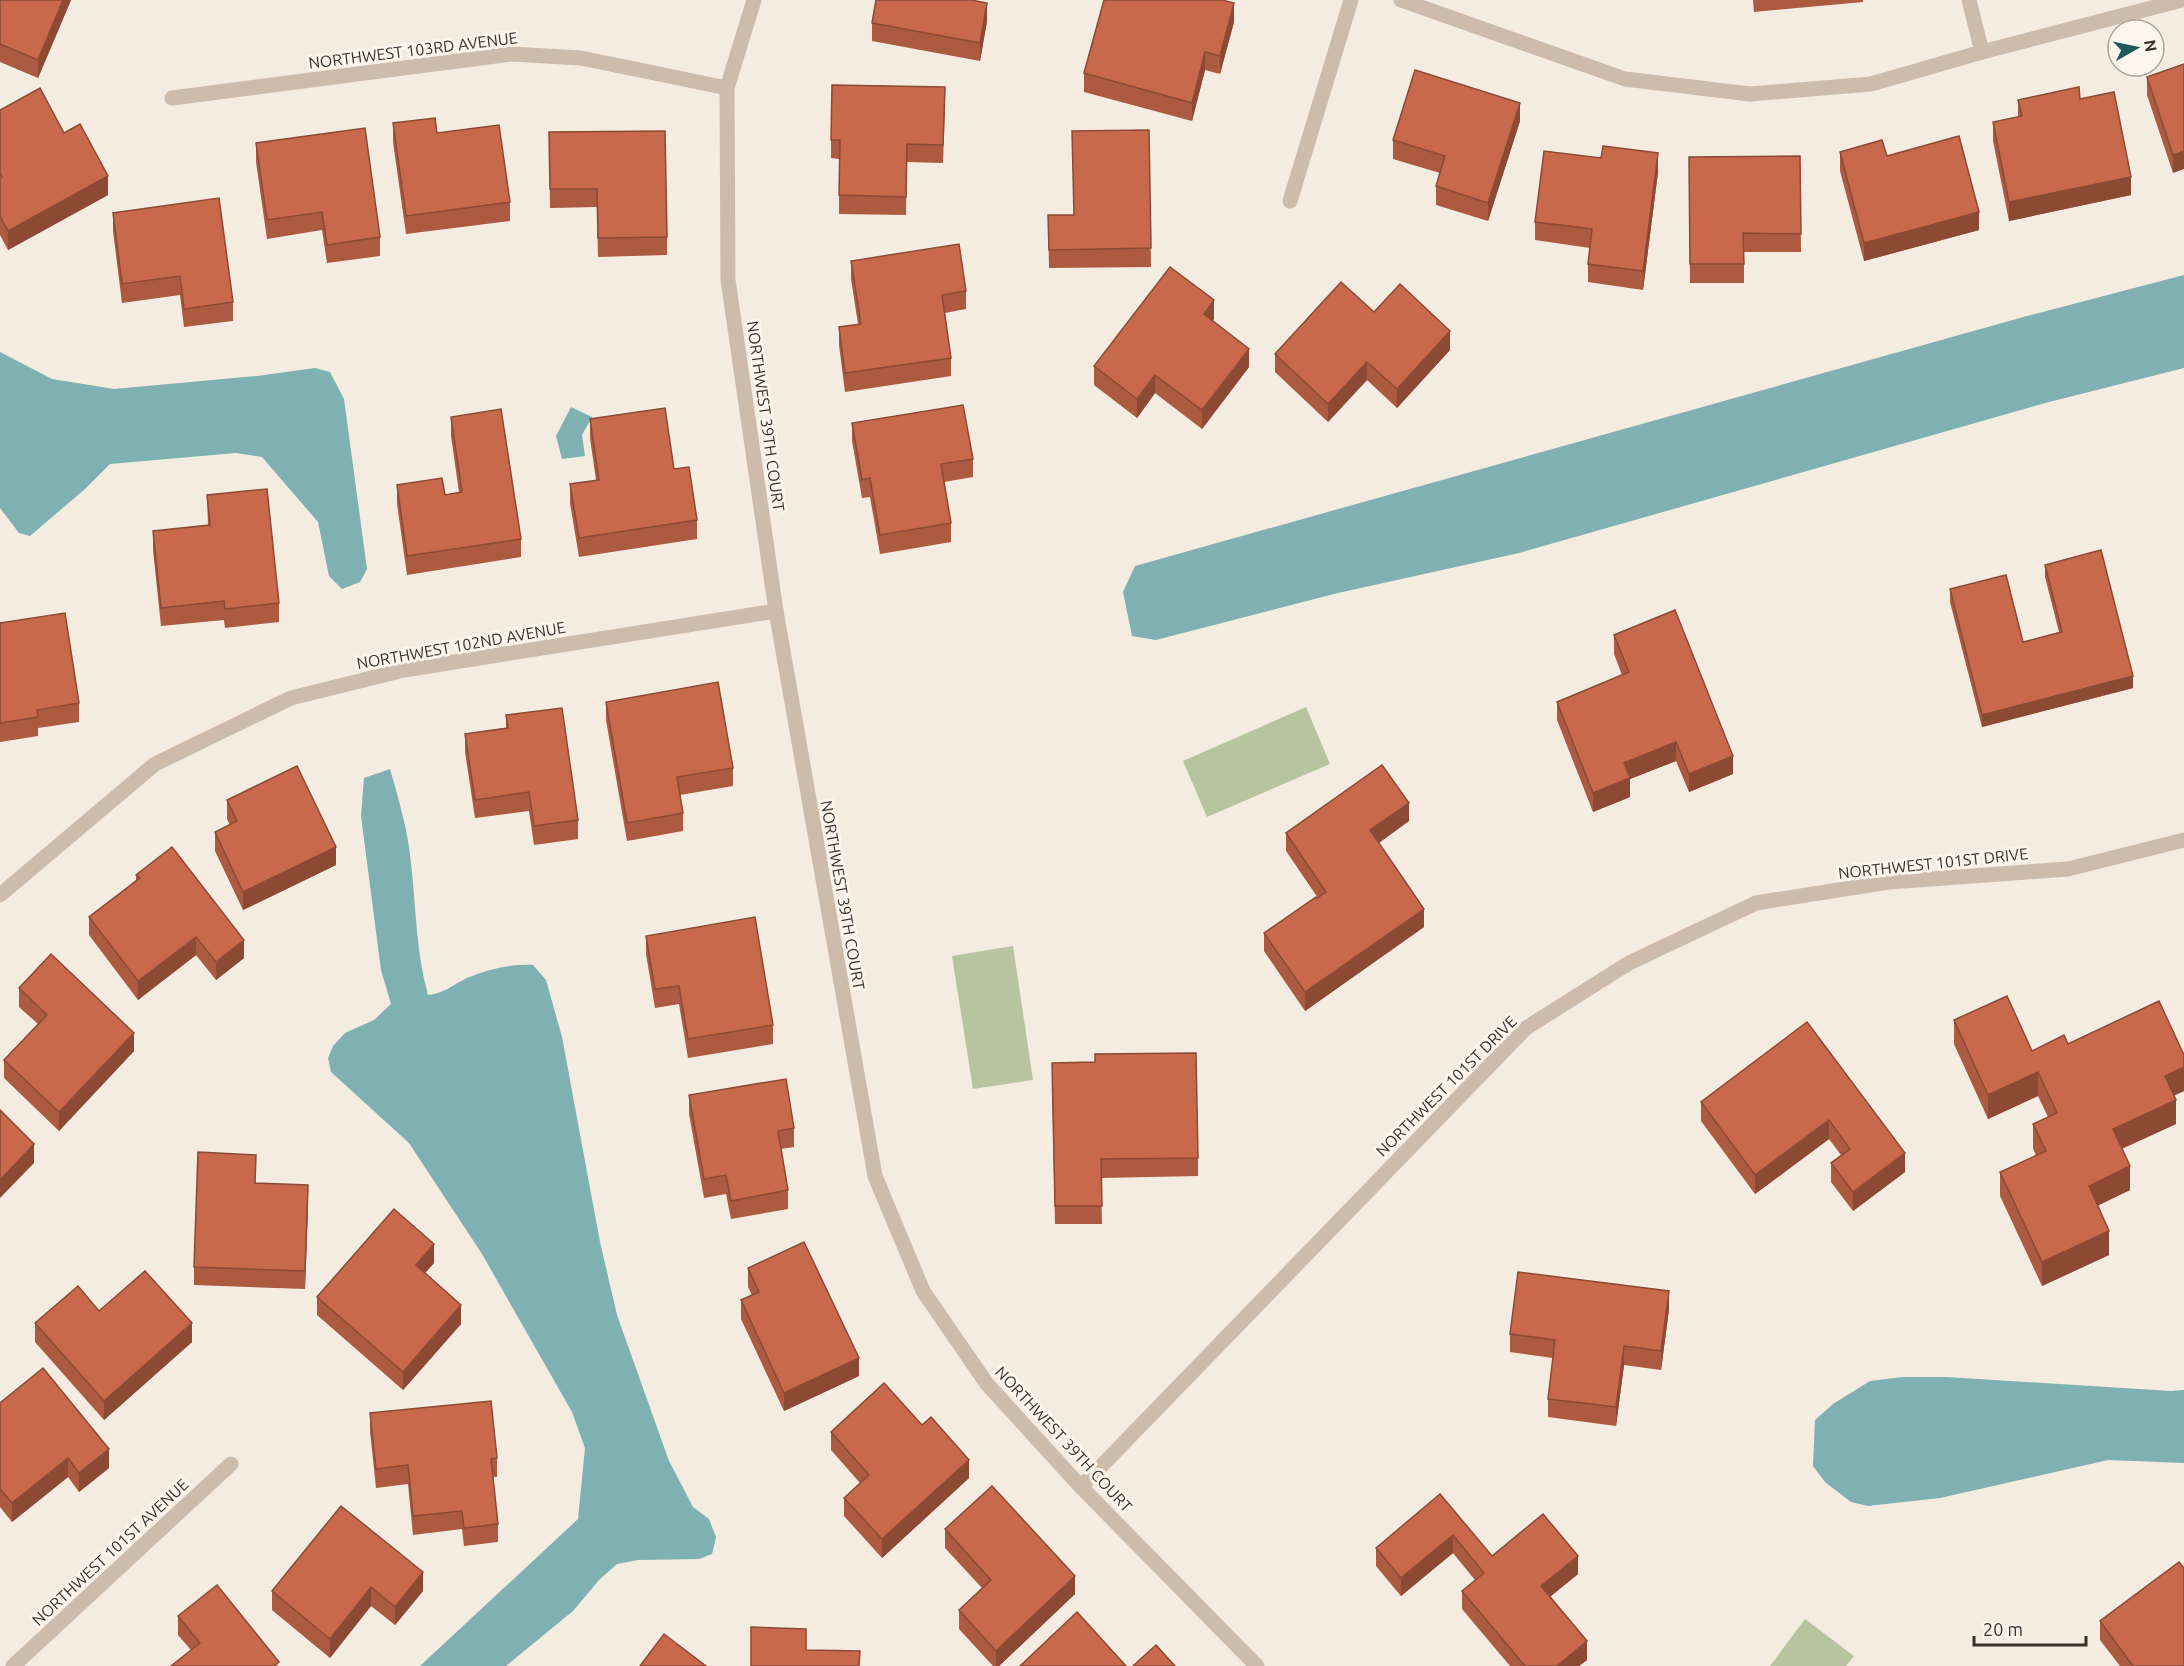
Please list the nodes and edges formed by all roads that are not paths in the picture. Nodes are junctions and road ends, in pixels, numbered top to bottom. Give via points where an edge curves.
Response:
1 (754, 0) edge
2 (1351, 0) edge
3 (1401, 0) edge
4 (1969, 0) edge
5 (2182, 0) edge
6 (1982, 51) junction
7 (727, 88) junction
8 (172, 98) dead end
9 (1290, 201) dead end
10 (776, 611) junction
11 (2184, 840) edge
12 (0, 895) edge
13 (231, 1464) dead end
14 (1081, 1487) junction
15 (13, 1666) edge
16 (1257, 1666) edge

1 - 7 street, NORTHWEST 39TH COURT
2 - 9 street
3 - 6 street via 1625,79 1750,94 1871,84
4 - 6 street
5 - 6 street
7 - 8 street, NORTHWEST 103RD AVENUE via 581,58 512,54
7 - 10 street, NORTHWEST 39TH COURT via 729,280
10 - 12 street, NORTHWEST 102ND AVENUE via 404,670 291,698 155,764
10 - 14 street, NORTHWEST 39TH COURT via 875,1176 923,1291 987,1384
11 - 14 street, NORTHWEST 101ST DRIVE via 2068,869 1889,882 1756,903 1629,963 1526,1029
13 - 15 street, NORTHWEST 101ST AVENUE
14 - 16 street, NORTHWEST 39TH COURT

